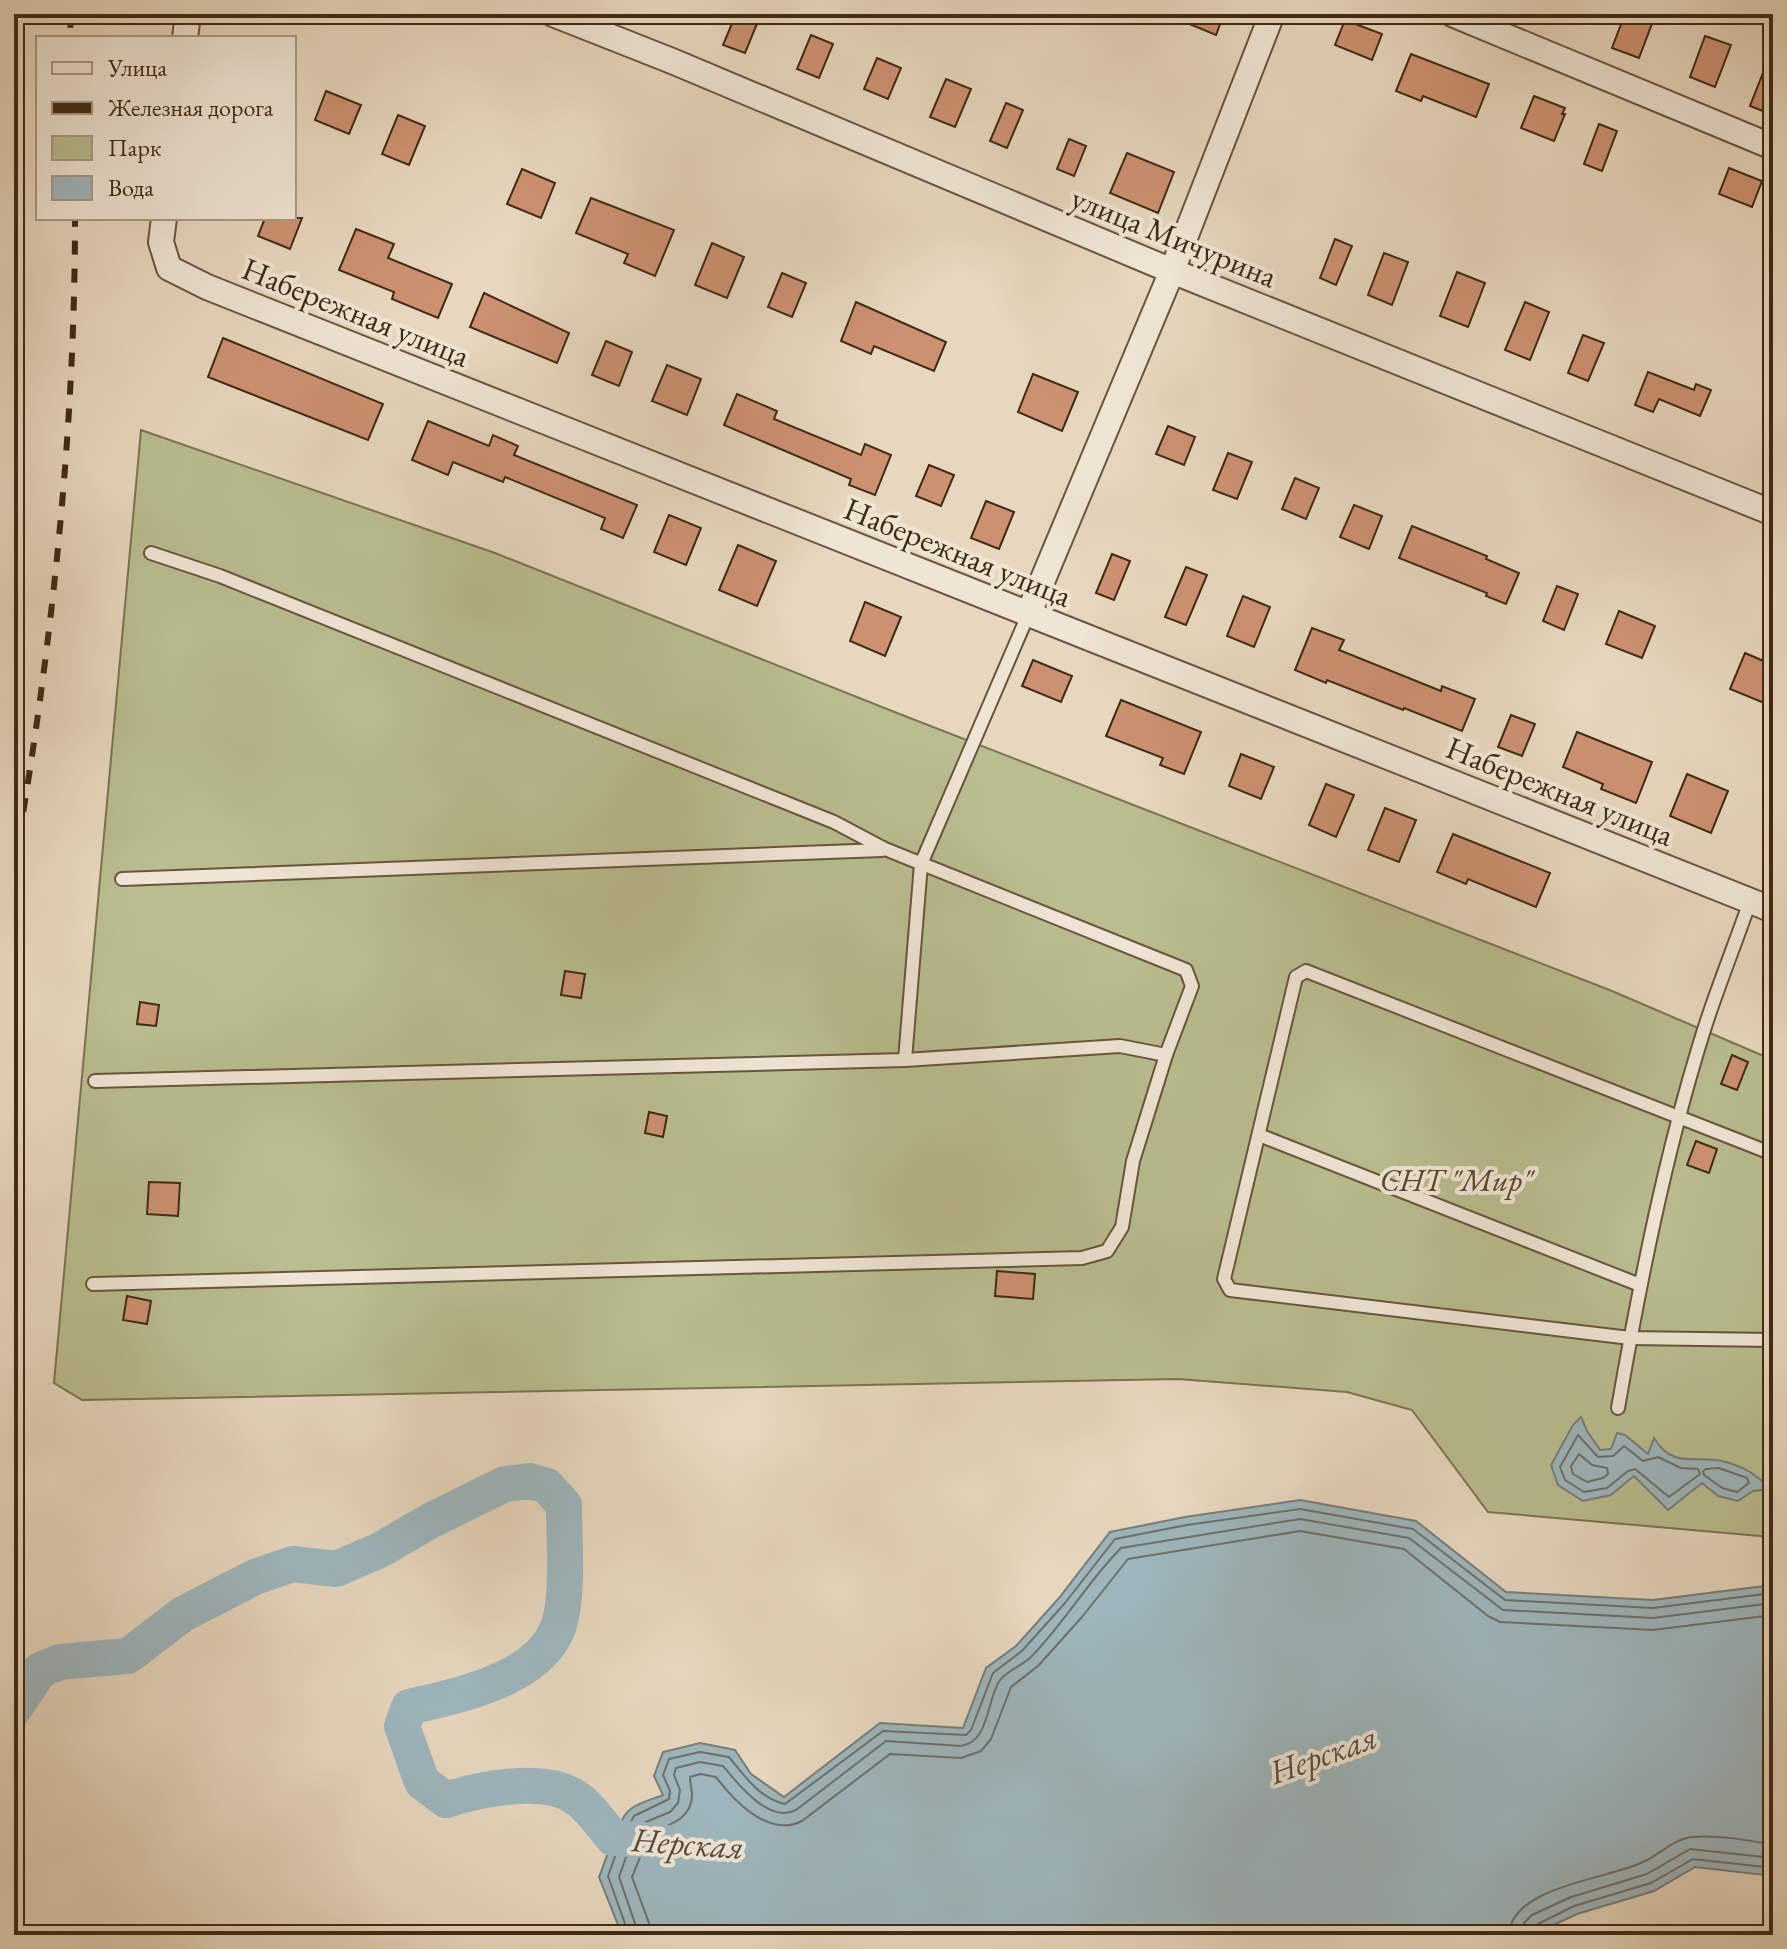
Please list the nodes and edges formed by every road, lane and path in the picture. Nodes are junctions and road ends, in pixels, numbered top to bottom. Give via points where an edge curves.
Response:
1 (188, 14) edge
2 (553, 14) edge
3 (1272, 14) edge
4 (1452, 14) edge
5 (185, 36) edge
6 (1773, 147) edge
7 (164, 220) edge
8 (1172, 271) junction
9 (1773, 513) edge
10 (151, 553) dead end
11 (1028, 615) junction
12 (885, 849) junction
13 (921, 864) junction
14 (122, 879) dead end
15 (1762, 905) edge
16 (1166, 1055) junction
17 (905, 1060) junction
18 (95, 1081) dead end
19 (1679, 1118) junction
20 (1259, 1135) junction
21 (1773, 1154) edge
22 (93, 1284) dead end
23 (1640, 1285) junction
24 (1630, 1338) junction
25 (1773, 1340) edge
26 (1618, 1408) dead end

1 - 5 street
2 - 8 street, улица Мичурина
3 - 8 street
4 - 6 street
7 - 11 street, Набережная улица via 161,242 169,268 207,287
8 - 9 street, улица Мичурина
8 - 11 street
10 - 12 lane via 819,816
11 - 13 lane
11 - 15 street, Набережная улица
12 - 13 lane
12 - 14 lane
13 - 16 lane via 1186,970 1192,986
13 - 17 lane
15 - 19 lane via 1703,1031
16 - 17 lane via 1120,1046
16 - 22 lane via 1133,1161 1122,1227 1107,1251 1082,1258
17 - 18 lane
19 - 20 lane via 1306,971 1296,977
19 - 21 lane
19 - 23 lane
20 - 23 lane
20 - 24 lane via 1224,1279 1230,1290
23 - 24 lane
24 - 25 lane
24 - 26 lane

